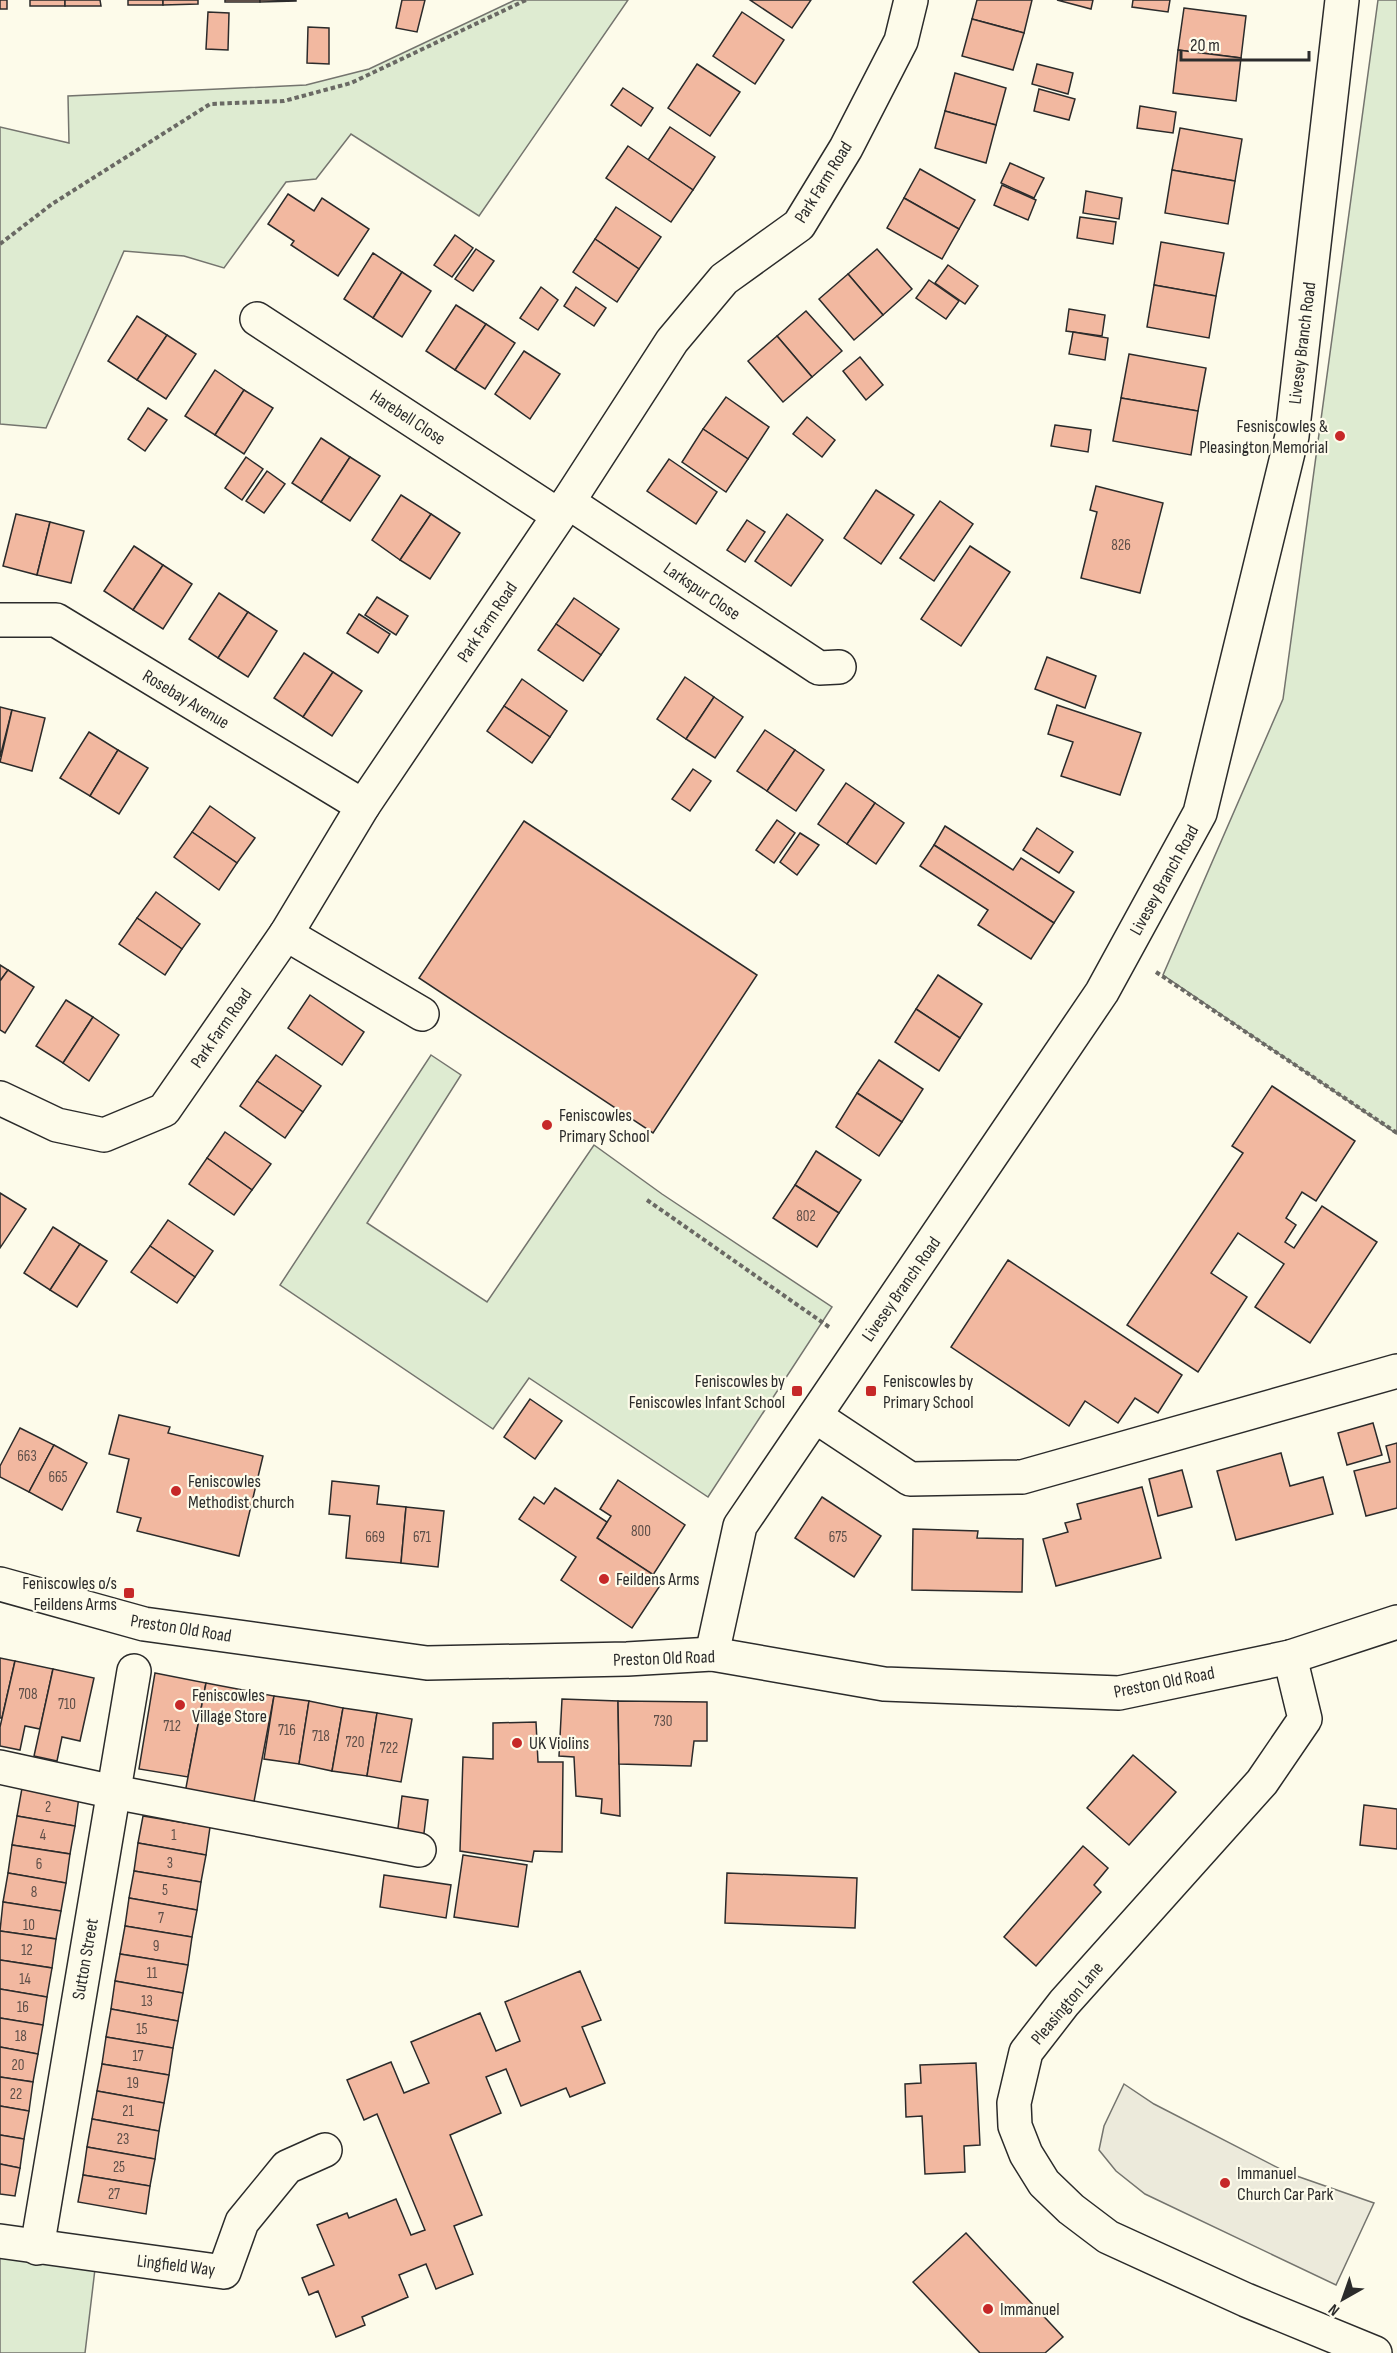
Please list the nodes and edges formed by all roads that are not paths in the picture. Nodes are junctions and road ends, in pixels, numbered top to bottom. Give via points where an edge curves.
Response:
1 (911, 0) edge
2 (1342, 0) edge
3 (257, 319) dead end
4 (563, 509) junction
5 (0, 620) edge
6 (839, 667) dead end
7 (363, 806) junction
8 (286, 934) junction
9 (422, 1014) dead end
10 (0, 1098) edge
11 (1397, 1371) edge
12 (815, 1416) junction
13 (0, 1584) edge
14 (1397, 1622) edge
15 (712, 1654) junction
16 (1290, 1656) junction
17 (134, 1671) dead end
18 (0, 1767) edge
19 (114, 1792) junction
20 (419, 1850) dead end
21 (325, 2150) dead end
22 (0, 2241) edge
23 (37, 2248) junction
24 (1375, 2353) edge

1 - 4 street, Park Farm Road via 901,41 846,148 799,225 724,279 680,332
2 - 12 street, Livesey Branch Road via 1292,436 1200,813 1102,992
3 - 4 street, Harebell Close
4 - 6 street, Larkspur Close via 819,668
4 - 7 street, Park Farm Road
5 - 7 street, Rosebay Avenue via 56,620
7 - 8 street, Park Farm Road
8 - 9 street
8 - 10 street, Park Farm Road via 164,1110 104,1135 57,1125
11 - 12 street via 1022,1477 910,1479
12 - 15 street, Livesey Branch Road via 740,1526
13 - 15 street, Preston Old Road via 144,1624 427,1663
14 - 16 street, Preston Old Road
15 - 16 street, Preston Old Road via 884,1684 1119,1693
16 - 24 street, Pleasington Lane via 1305,1719 1262,1782 1064,2003 1026,2052 1014,2103 1015,2126 1044,2183 1108,2237
17 - 19 street, Sutton Street
18 - 19 street
19 - 20 street
19 - 23 street, Sutton Street
21 - 23 street, Lingfield Way via 288,2168 249,2213 224,2272
22 - 23 street, Lingfield Way

